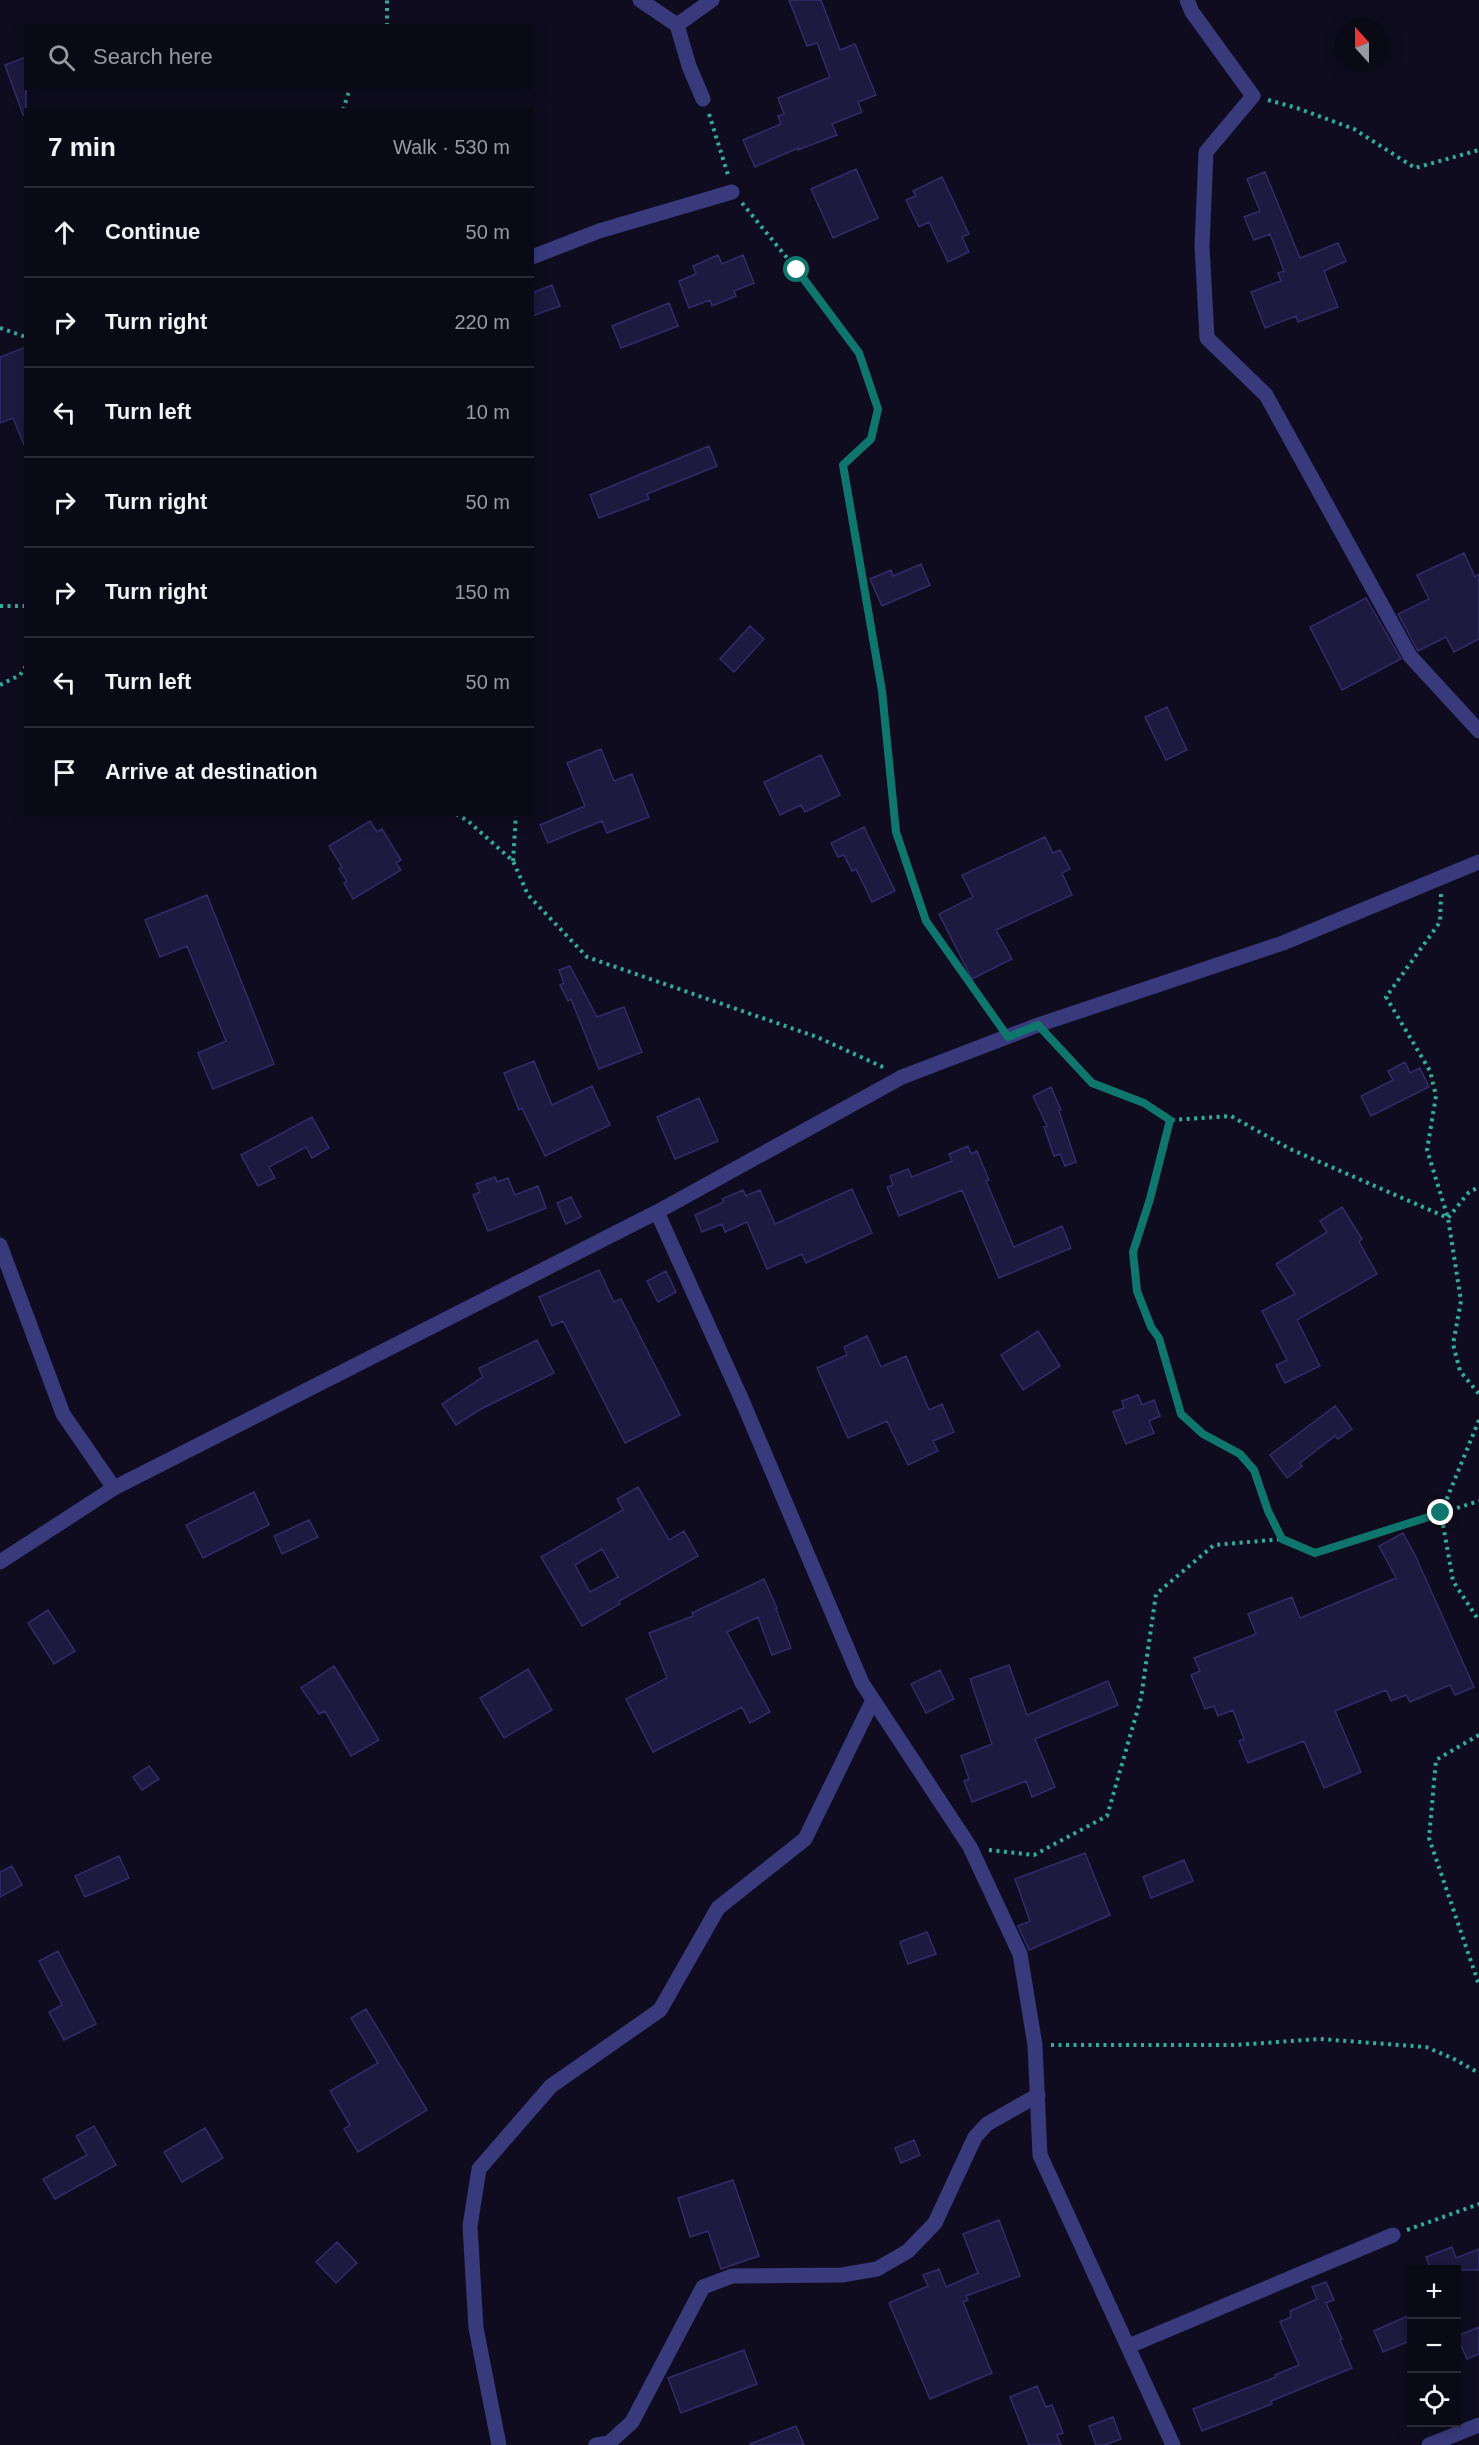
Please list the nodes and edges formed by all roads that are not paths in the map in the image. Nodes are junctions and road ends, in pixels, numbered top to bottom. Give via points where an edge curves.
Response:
1 (640, 0) edge
2 (712, 0) edge
3 (1187, 0) edge
4 (677, 25) junction
5 (703, 99) road end
6 (732, 192) road end
7 (534, 256) edge
8 (1479, 731) edge
9 (1479, 862) edge
10 (657, 1212) junction
11 (0, 1245) edge
12 (114, 1488) junction
13 (0, 1562) edge
14 (873, 1700) junction
15 (1038, 2095) junction
16 (1393, 2235) road end
17 (1129, 2346) junction
18 (1479, 2425) edge
19 (499, 2445) edge
20 (596, 2445) edge
21 (1173, 2445) edge
22 (1429, 2445) edge

1 - 4 street
2 - 4 street
3 - 8 street via 1253,96 1206,152 1202,246 1207,338 1266,395 1410,656
4 - 5 street
6 - 7 street via 600,231
9 - 10 street via 1283,943 1038,1025 902,1077
10 - 12 street
10 - 14 street via 862,1683
11 - 12 street via 63,1414
12 - 13 street
14 - 15 street via 970,1847 1020,1954 1035,2045
14 - 19 street via 805,1839 718,1908 660,2010 551,2086 479,2169 470,2226 476,2328
15 - 17 street via 1040,2155
15 - 20 street via 987,2124 975,2137 935,2223 908,2251 877,2270 842,2275 732,2276 703,2287 632,2422 609,2443
16 - 17 street
17 - 21 street
18 - 22 street

